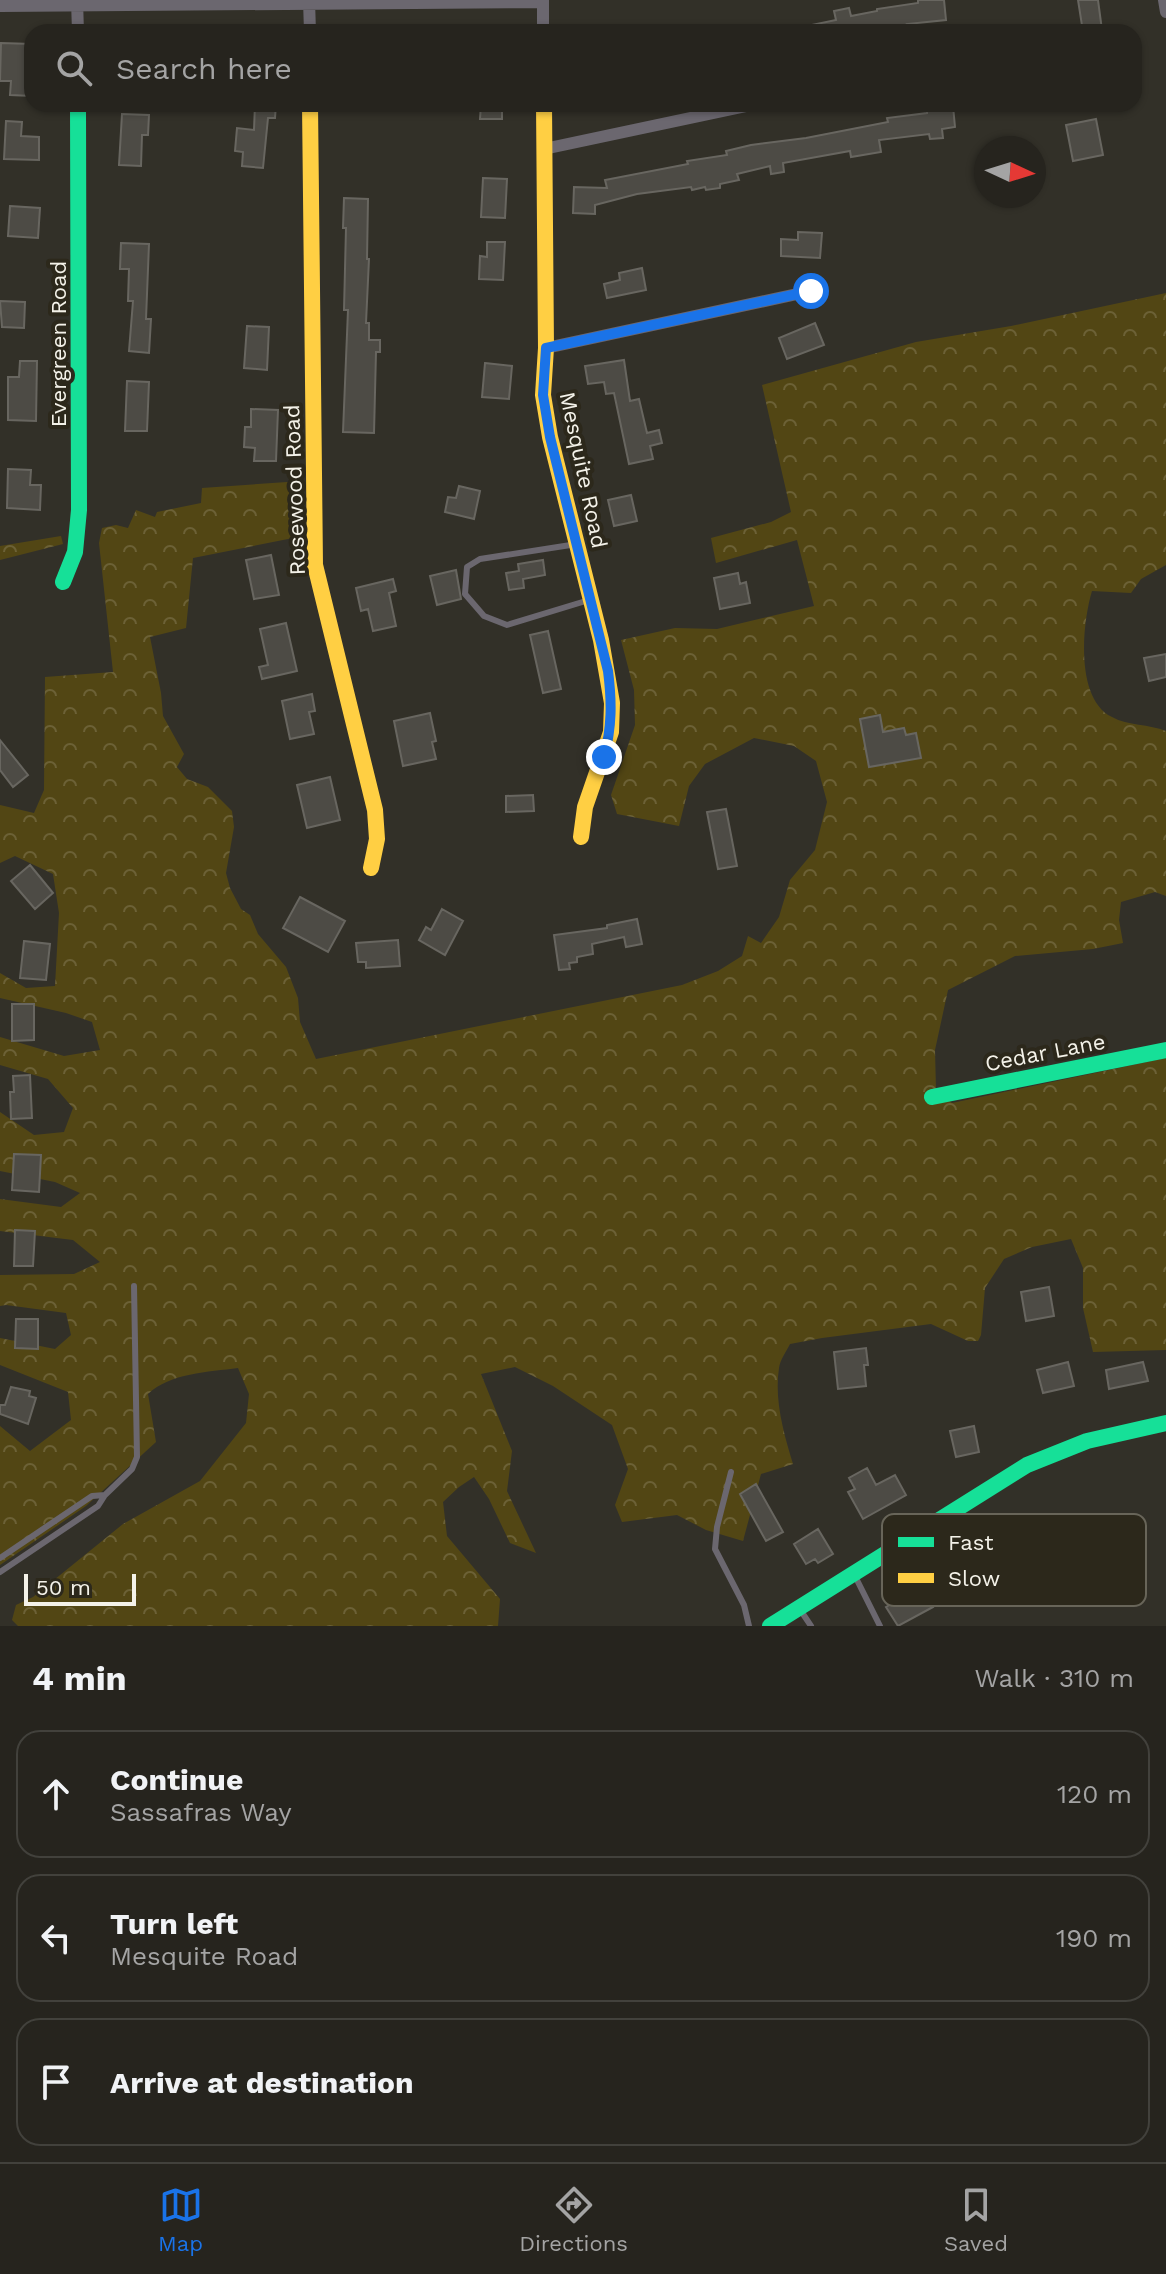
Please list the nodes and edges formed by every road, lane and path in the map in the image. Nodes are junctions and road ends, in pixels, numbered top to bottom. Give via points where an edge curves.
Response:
1 (1164, 0) edge
2 (543, 1) edge
3 (309, 2) edge
4 (77, 3) edge
5 (0, 6) edge
6 (1166, 12) edge
7 (78, 24) edge
8 (310, 24) edge
9 (543, 24) edge
10 (78, 112) edge
11 (310, 112) edge
12 (544, 112) edge
13 (718, 112) edge
14 (544, 149) junction
15 (811, 291) dead end
16 (546, 348) junction
17 (577, 544) junction
18 (63, 582) dead end
19 (591, 600) junction
20 (581, 837) dead end
21 (371, 868) dead end
22 (1166, 1050) edge
23 (932, 1097) dead end
24 (134, 1286) dead end
25 (1166, 1423) edge
26 (731, 1472) dead end
27 (105, 1495) junction
28 (949, 1514) edge
29 (882, 1556) edge
30 (0, 1558) edge
31 (0, 1572) edge
32 (854, 1574) junction
33 (799, 1608) junction
34 (778, 1625) edge
35 (749, 1626) edge
36 (811, 1626) edge
37 (880, 1626) edge

1 - 6 street
2 - 3 street
2 - 9 street
3 - 4 street
3 - 8 street
4 - 5 street
4 - 7 street
10 - 18 street, Evergreen Road via 79,510 75,552
11 - 21 street, Rosewood Road via 315,565 375,810
12 - 14 street, Mesquite Road
13 - 14 street
14 - 16 street, Mesquite Road
15 - 16 street
16 - 17 street, Mesquite Road via 543,395
17 - 19 street, Mesquite Road
17 - 19 lane via 480,559 467,567 465,594 484,616 507,625
19 - 20 street, Mesquite Road via 608,671 611,732 585,807
22 - 23 street, Cedar Lane
24 - 27 lane via 137,1457
25 - 28 street via 1087,1441 1027,1465
26 - 35 lane via 715,1549
27 - 30 lane via 92,1496
27 - 31 lane via 98,1506
29 - 32 street
32 - 33 street
32 - 37 lane
33 - 34 street
33 - 36 lane

